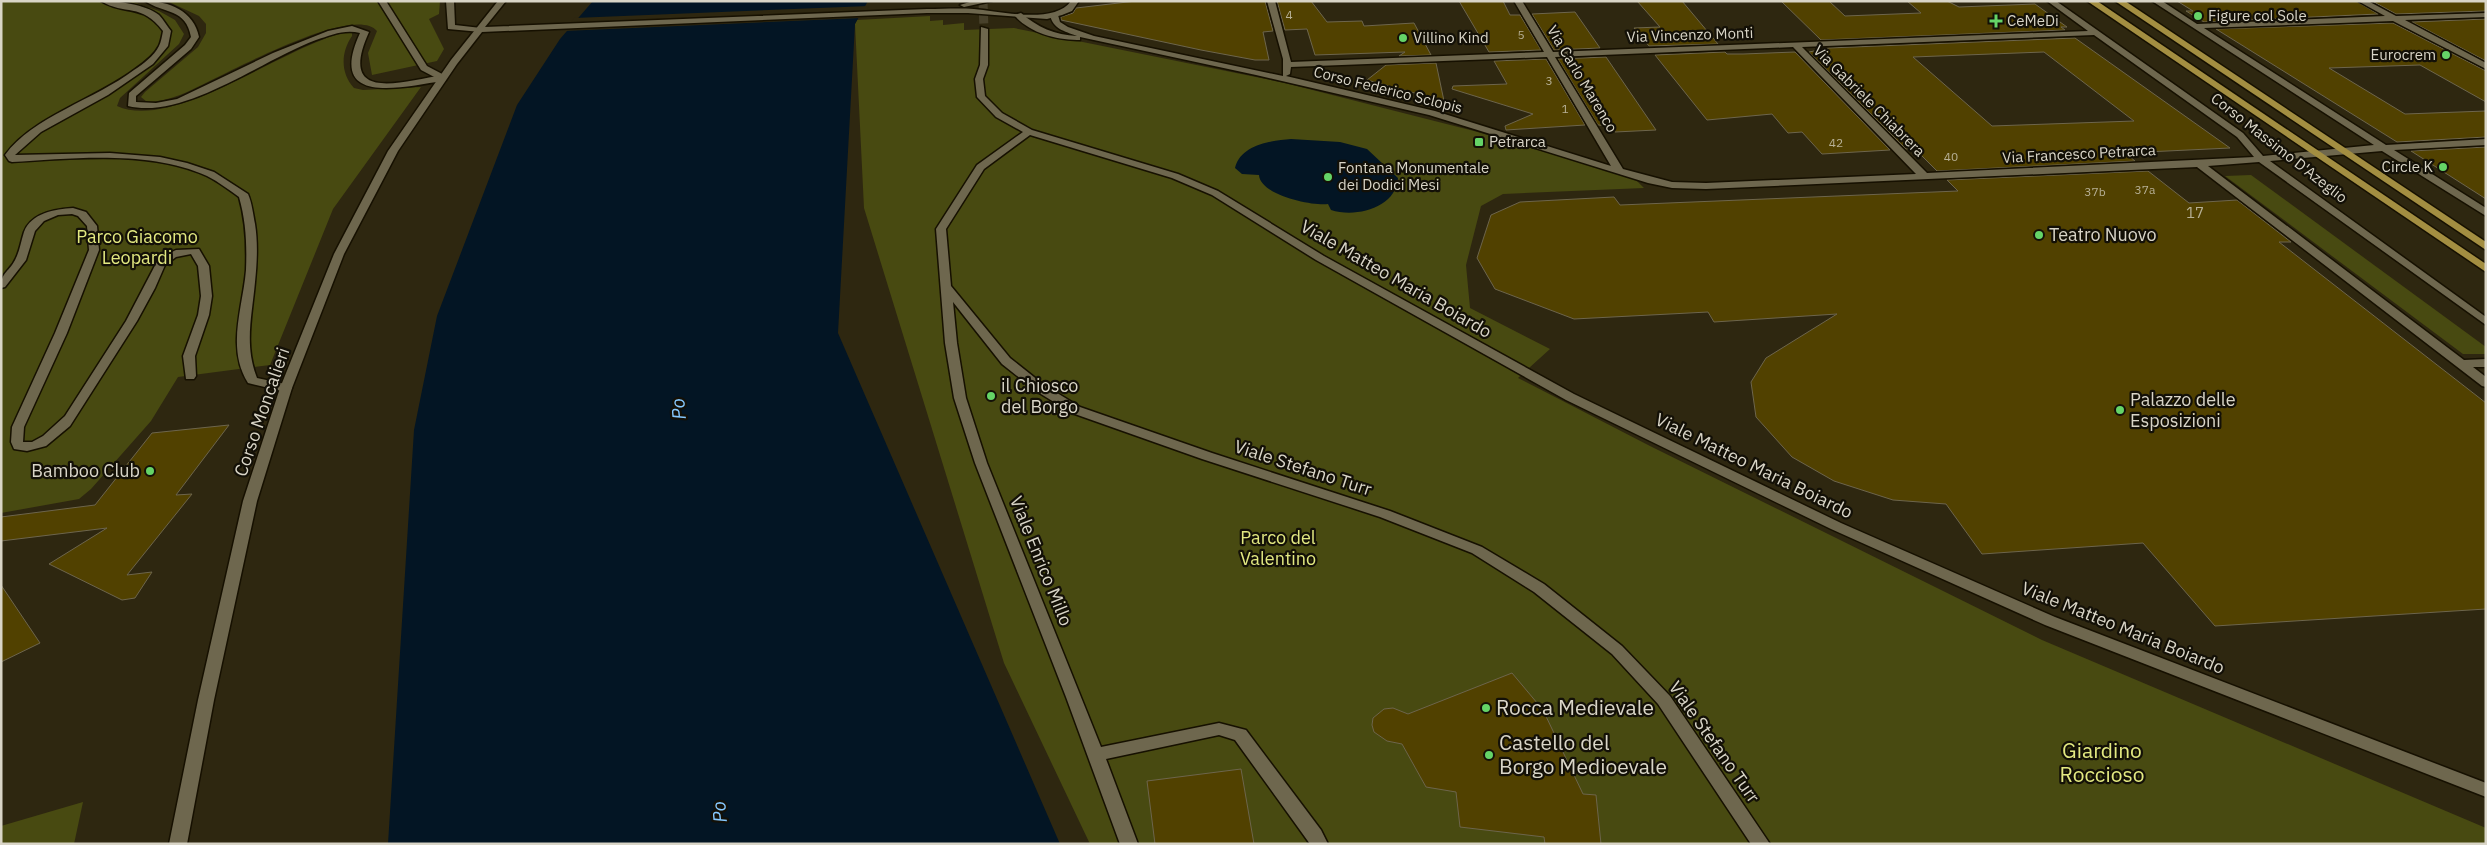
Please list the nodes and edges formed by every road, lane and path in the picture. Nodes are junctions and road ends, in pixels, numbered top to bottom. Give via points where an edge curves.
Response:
1 (105, 1) edge
2 (149, 1) edge
3 (382, 1) edge
4 (450, 1) edge
5 (502, 1) edge
6 (988, 1) edge
7 (1086, 1) edge
8 (1271, 1) edge
9 (1518, 1) edge
10 (2051, 1) edge
11 (2092, 1) edge
12 (2119, 1) edge
13 (2156, 1) edge
14 (2362, 1) edge
15 (1003, 3) dead end
16 (1074, 3) edge
17 (927, 11) junction
18 (1014, 14) junction
19 (1054, 15) junction
20 (2486, 15) edge
21 (2395, 18) junction
22 (2195, 26) junction
23 (984, 29) tunnel mouth
24 (478, 30) junction
25 (2094, 33) junction
26 (1092, 38) junction
27 (1795, 45) junction
28 (1550, 55) junction
29 (1288, 65) junction
30 (2486, 67) edge
31 (443, 78) junction
32 (1285, 78) junction
33 (1029, 132) junction
34 (2486, 142) edge
35 (2387, 148) junction
36 (2343, 150) junction
37 (2315, 153) junction
38 (2260, 158) junction
39 (2198, 163) junction
40 (1620, 172) junction
41 (1924, 176) junction
42 (1672, 185) joint
43 (2486, 213) edge
44 (2486, 246) edge
45 (2486, 269) edge
46 (1, 285) edge
47 (946, 286) junction
48 (2486, 322) edge
49 (2486, 363) edge
50 (2461, 364) junction
51 (190, 376) dead end
52 (2486, 382) edge
53 (286, 388) junction
54 (1095, 755) junction
55 (2486, 790) edge
56 (178, 844) edge
57 (1129, 844) edge
58 (1319, 844) edge
59 (1761, 844) edge

1 - 53 street via 155,17 168,30 165,46 128,80 47,124 10,155 12,159 125,157 171,162 206,172 244,196 250,216 250,281 242,328 244,363 252,380
2 - 31 street via 190,19 195,27 195,37 188,47 132,95 131,104 159,105 181,100 314,39 353,28 365,32 355,63 365,83 389,84
3 - 31 street via 424,68
4 - 24 street via 451,28
5 - 24 street, Corso Moncalieri
6 - 17 street
7 - 16 street
8 - 29 street
9 - 28 street, Via Carlo Marenco
10 - 25 street, Corso Massimo D'Azeglio
11 - 37 main road, Corso Massimo D'Azeglio
12 - 36 main road, Corso Massimo D'Azeglio
13 - 22 street
14 - 21 street
15 - 18 street via 1004,8
16 - 19 street
17 - 18 street
17 - 24 street
18 - 19 street
18 - 26 street, Corso Federico Sclopis via 1055,36
19 - 26 street, Corso Federico Sclopis via 1056,23 1065,29
20 - 21 street
21 - 22 street
21 - 30 street
22 - 35 street
23 - 33 street, Viale Matteo Maria Boiardo via 984,65 979,79 981,97 999,115
24 - 31 street, Corso Moncalieri
25 - 27 street, Via Vincenzo Monti
25 - 38 street, Corso Massimo D'Azeglio via 2240,135
26 - 32 street, Corso Federico Sclopis
27 - 28 street, Via Vincenzo Monti
27 - 41 street, Via Gabriele Chiabrera
28 - 29 street, Via Vincenzo Monti
28 - 40 street, Via Carlo Marenco
29 - 32 street
31 - 53 street, Corso Moncalieri via 393,151 340,254
32 - 40 street, Corso Federico Sclopis via 1432,113
33 - 47 street via 980,167 941,229
33 - 55 street, Viale Matteo Maria Boiardo via 1175,176 1215,193 1320,258 1570,397 1836,526 2050,621
34 - 35 street, Via Francesco Petrarca
35 - 36 street, Via Francesco Petrarca
35 - 43 street
36 - 37 street, Via Francesco Petrarca
36 - 44 main road, Corso Massimo D'Azeglio
37 - 38 street, Via Francesco Petrarca
37 - 45 main road, Corso Massimo D'Azeglio
38 - 39 street, Via Francesco Petrarca
38 - 48 street, Corso Massimo D'Azeglio
39 - 41 street, Via Francesco Petrarca
39 - 50 street
40 - 42 street, Corso Federico Sclopis
41 - 42 street, Via Francesco Petrarca
46 - 51 street via 21,260 30,230 40,219 56,212 73,211 82,214 92,226 94,250 18,427 19,446 36,445 62,428 132,319 161,264 166,258 183,251 195,251 201,257 206,276 202,320 189,356
47 - 54 street, Viale Enrico Millo via 951,343 963,410 1013,548
47 - 59 street, Viale Stefano Turr via 1006,361 1040,388 1076,410 1385,514 1477,550 1539,588 1617,650 1664,700
49 - 50 street
50 - 52 street
53 - 56 street, Corso Moncalieri via 250,501
54 - 57 street, Viale Enrico Millo
54 - 58 street via 1219,729 1240,735

